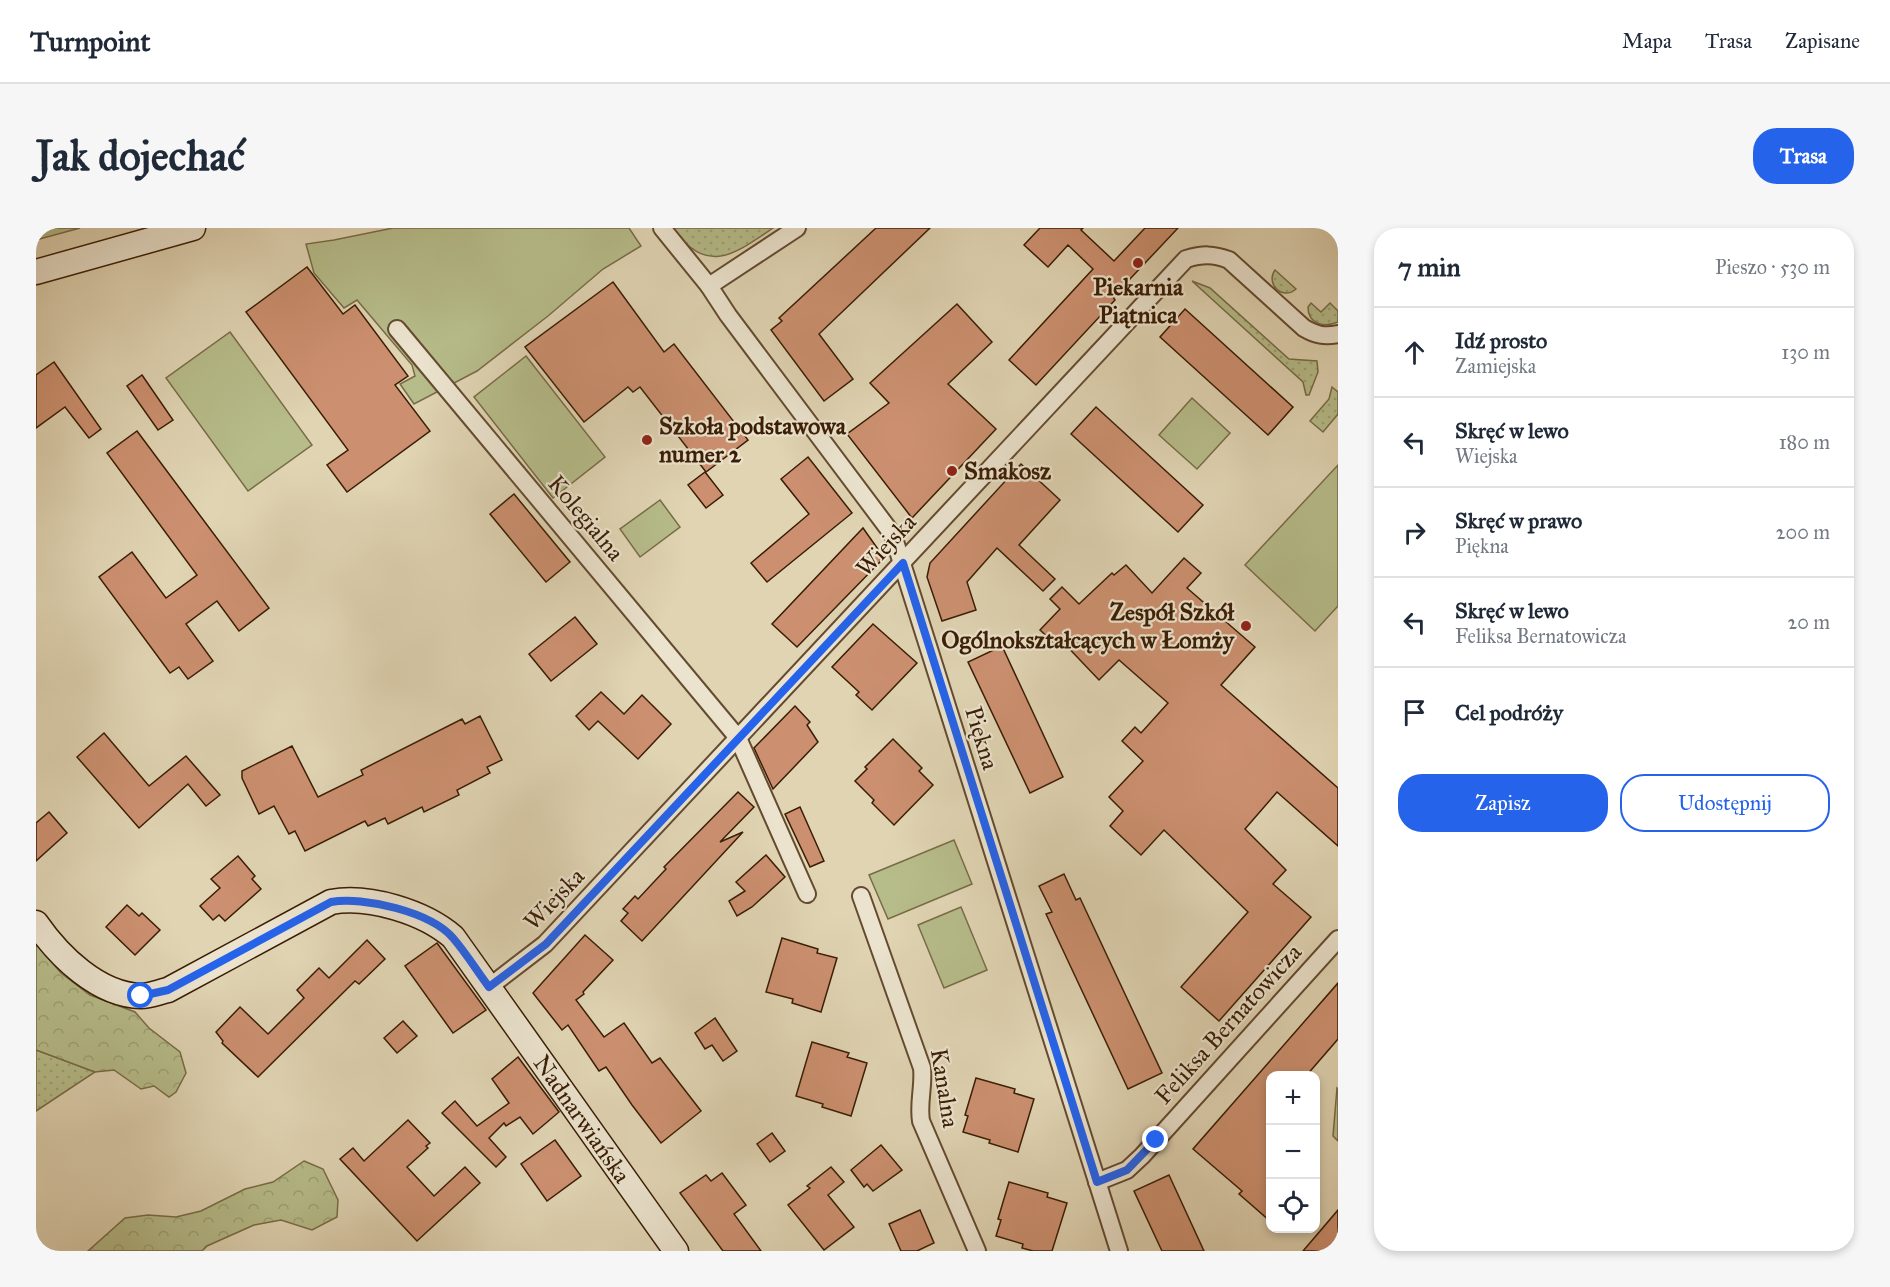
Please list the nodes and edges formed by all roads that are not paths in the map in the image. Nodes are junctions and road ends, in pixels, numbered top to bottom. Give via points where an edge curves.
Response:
1 (193, 228) edge
2 (662, 228) edge
3 (797, 228) edge
4 (36, 272) edge
5 (709, 286) junction
6 (397, 329) dead end
7 (1338, 334) edge
8 (903, 563) junction
9 (738, 738) junction
10 (807, 894) dead end
11 (861, 896) dead end
12 (36, 923) edge
13 (1338, 939) edge
14 (489, 987) junction
15 (1097, 1182) junction
16 (676, 1251) edge
17 (977, 1251) edge
18 (1119, 1251) edge

1 - 4 street
2 - 5 street, Piękna
3 - 5 street
5 - 8 street, Piękna via 886,524
6 - 9 street, Kolegialna
7 - 8 street, Wiejska via 1327,336 1304,328 1229,260 1204,254 1186,259
8 - 9 street, Wiejska
8 - 15 street, Piękna
9 - 10 street
9 - 14 street, Wiejska via 546,944
11 - 17 street, Kanalna via 922,1068 921,1121
12 - 14 street, Nadnarwiańska via 64,957 91,978 141,996 168,990 331,902 361,900 441,927 453,937
13 - 15 street, Feliksa Bernatowicza via 1142,1156 1127,1170
14 - 16 street, Nadnarwiańska
15 - 18 street, Piękna

